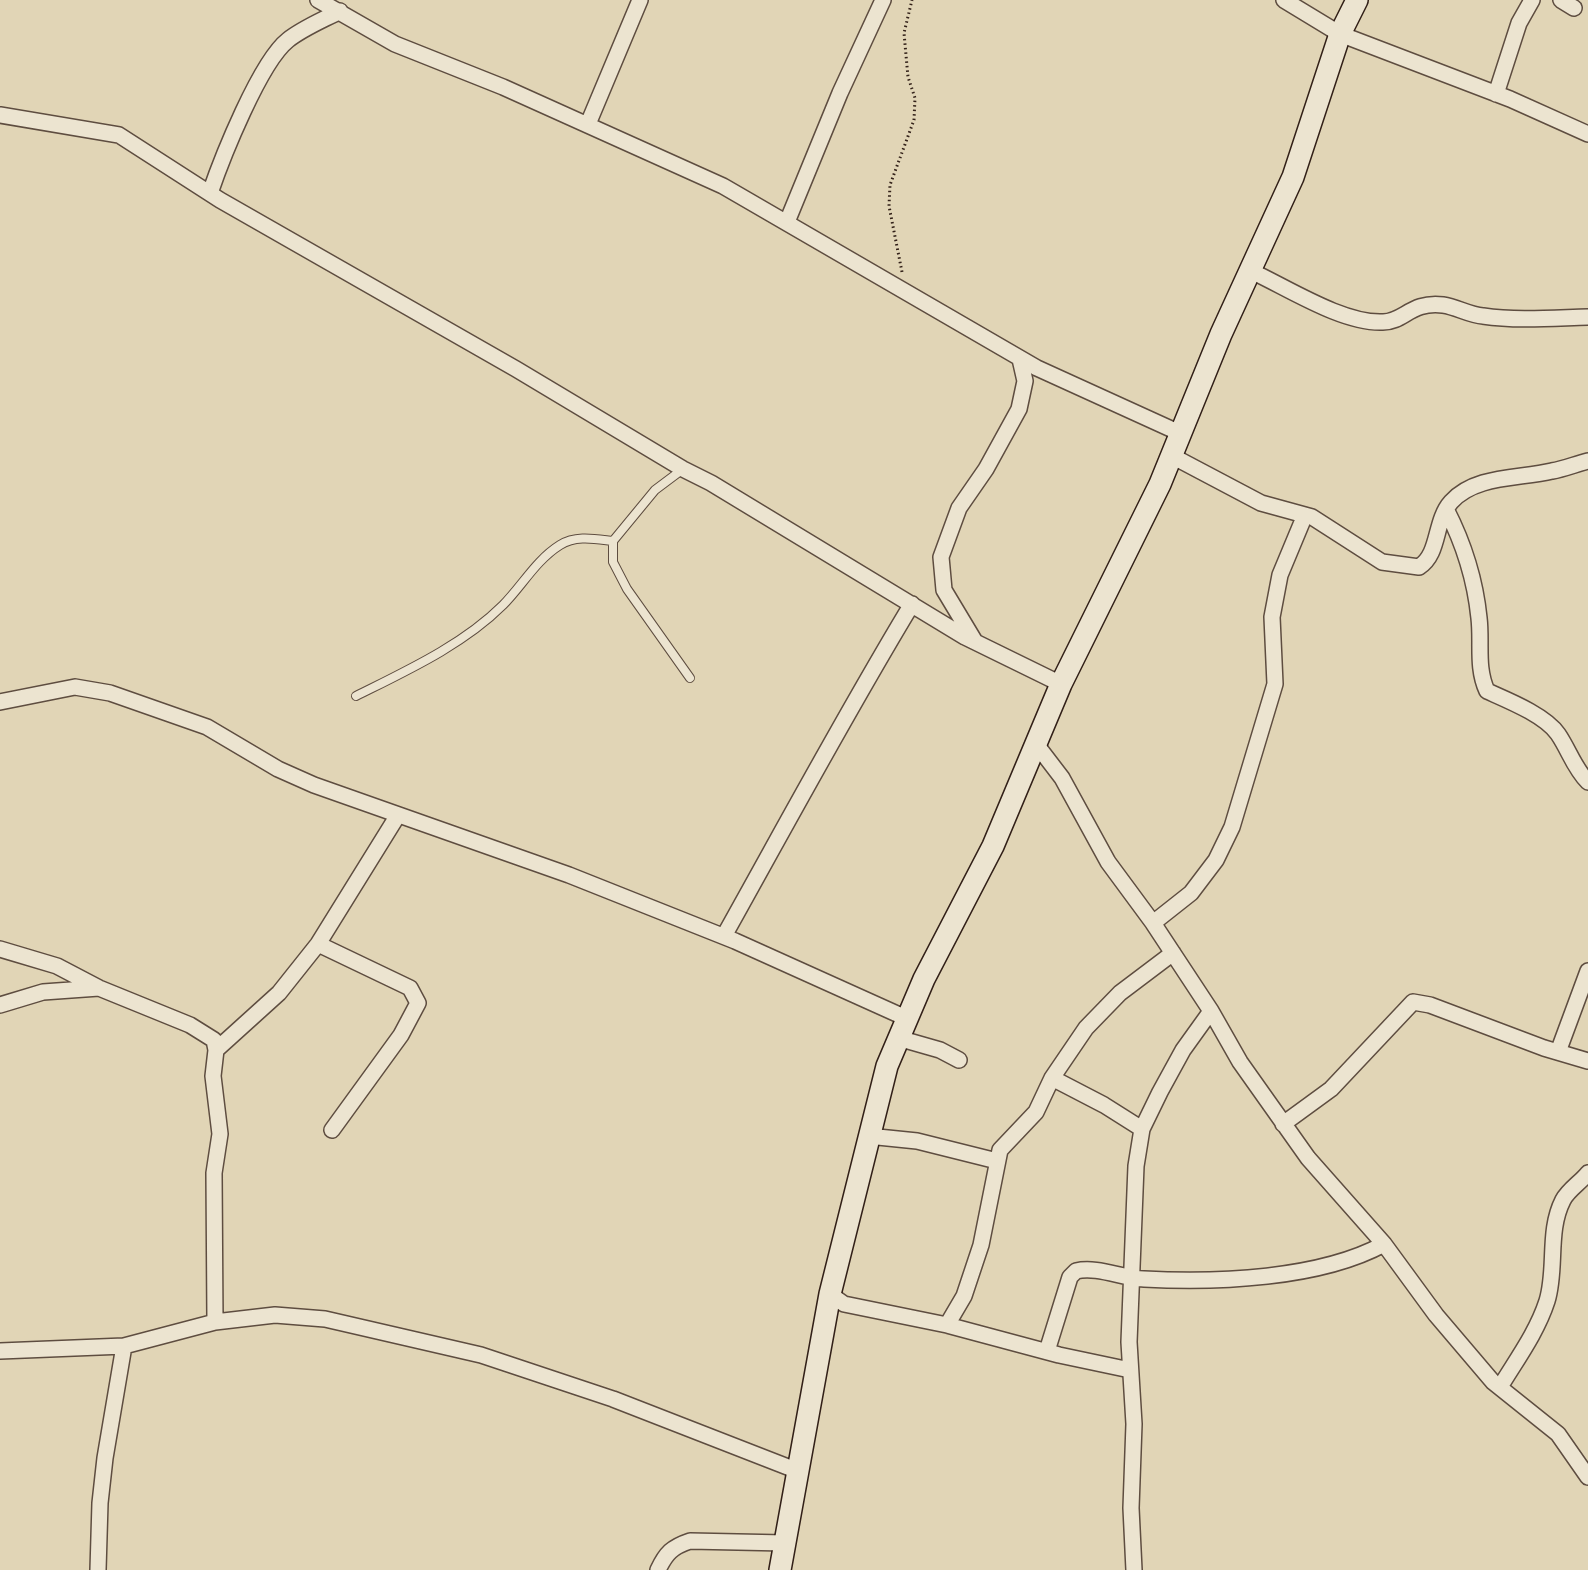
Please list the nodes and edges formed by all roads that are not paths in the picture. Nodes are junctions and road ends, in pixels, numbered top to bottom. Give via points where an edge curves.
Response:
1 (318, 0) edge
2 (640, 0) edge
3 (883, 0) edge
4 (1284, 0) edge
5 (1357, 0) edge
6 (1532, 0) edge
7 (336, 6) edge
8 (1340, 34) junction
9 (1496, 94) junction
10 (0, 115) edge
11 (588, 124) junction
12 (1588, 134) edge
13 (210, 193) junction
14 (787, 222) junction
15 (1251, 271) junction
16 (1588, 317) edge
17 (1020, 359) junction
18 (1182, 434) junction
19 (1172, 456) junction
20 (1588, 461) edge
21 (683, 469) junction
22 (1446, 509) junction
23 (1305, 515) junction
24 (613, 541) junction
25 (912, 604) junction
26 (975, 642) junction
27 (690, 678) dead end
28 (1061, 684) junction
29 (356, 696) dead end
30 (0, 702) edge
31 (1036, 744) junction
32 (1588, 782) edge
33 (398, 815) junction
34 (1153, 923) junction
35 (724, 936) junction
36 (318, 944) junction
37 (0, 949) edge
38 (1173, 953) junction
39 (1588, 971) edge
40 (99, 988) junction
41 (0, 1005) edge
42 (1211, 1011) junction
43 (906, 1018) junction
44 (898, 1038) junction
45 (216, 1050) junction
46 (1558, 1052) junction
47 (959, 1060) dead end
48 (1588, 1060) edge
49 (1052, 1078) junction
50 (1284, 1124) junction
51 (1143, 1129) junction
52 (332, 1130) dead end
53 (868, 1137) junction
54 (997, 1161) junction
55 (1588, 1173) edge
56 (1383, 1244) junction
57 (1131, 1278) junction
58 (830, 1294) junction
59 (214, 1322) junction
60 (947, 1325) junction
61 (124, 1346) junction
62 (0, 1351) edge
63 (1047, 1352) junction
64 (1130, 1370) junction
65 (1500, 1387) junction
66 (798, 1471) junction
67 (1588, 1477) edge
68 (785, 1543) junction
69 (98, 1570) edge
70 (658, 1570) edge
71 (780, 1570) edge
72 (1134, 1570) edge

1 - 7 street
2 - 11 street
3 - 14 street
4 - 8 street
5 - 8 street
6 - 9 street via 1519,23
7 - 11 street via 395,44
7 - 13 street via 286,41 270,62 226,147
8 - 9 street
8 - 15 street via 1302,156
9 - 12 street
10 - 13 street via 119,135
11 - 14 street via 714,181
13 - 21 street
14 - 17 street
15 - 16 street via 1320,304 1370,321 1392,321 1414,307 1426,305 1443,305 1480,316
15 - 18 street via 1221,334
17 - 18 street
17 - 26 street via 1025,381 1019,409 959,508 941,556 944,590
18 - 19 street
19 - 23 street via 1261,503
19 - 28 street
20 - 22 street via 1487,482 1465,490
21 - 24 lane via 656,490
21 - 25 street
22 - 23 street via 1428,562 1419,567 1382,562
22 - 32 street via 1466,549 1475,586 1480,620 1480,677 1487,691 1507,699 1557,732
23 - 34 street via 1280,575 1272,617 1275,684 1232,827 1216,860 1191,894
24 - 27 lane via 613,562 627,590
24 - 29 lane via 581,538 559,545 481,624
25 - 26 street
25 - 35 street via 861,687
26 - 28 street
28 - 31 street
30 - 33 street via 75,687 110,693 207,727 278,769
31 - 34 street via 1062,778 1108,862
31 - 43 street via 993,846
33 - 35 street via 569,875
33 - 36 street
34 - 38 street
35 - 43 street
36 - 45 street via 279,993
36 - 52 street via 410,988 418,1004 401,1035
37 - 40 street via 57,966
38 - 42 street
38 - 49 street via 1086,1028
39 - 46 street
40 - 41 street via 43,992
40 - 45 street via 190,1025 210,1036
42 - 50 street via 1240,1062
42 - 51 street via 1183,1050
43 - 44 street
44 - 47 street
44 - 53 street
45 - 59 street via 213,1076 219,1134 214,1173
46 - 48 street
46 - 50 street via 1413,1002 1331,1089
49 - 51 street
49 - 54 street via 1036,1112 1007,1142
50 - 56 street via 1308,1158
51 - 57 street via 1136,1166
53 - 54 street via 926,1143
53 - 58 street
54 - 60 street via 974,1268
55 - 65 street via 1563,1199 1553,1237 1552,1275 1539,1324
56 - 57 street via 1359,1257 1318,1268 1220,1278
56 - 65 street via 1436,1315
57 - 63 street via 1092,1270 1076,1271 1070,1278
57 - 64 street
58 - 60 street via 844,1304
58 - 66 street
59 - 61 street
59 - 66 street via 275,1315 325,1319 460,1349 613,1399
60 - 63 street
61 - 62 street
61 - 69 street via 103,1469
63 - 64 street
64 - 72 street
65 - 67 street via 1558,1434
66 - 68 street
68 - 70 street via 690,1541 665,1554
68 - 71 street

